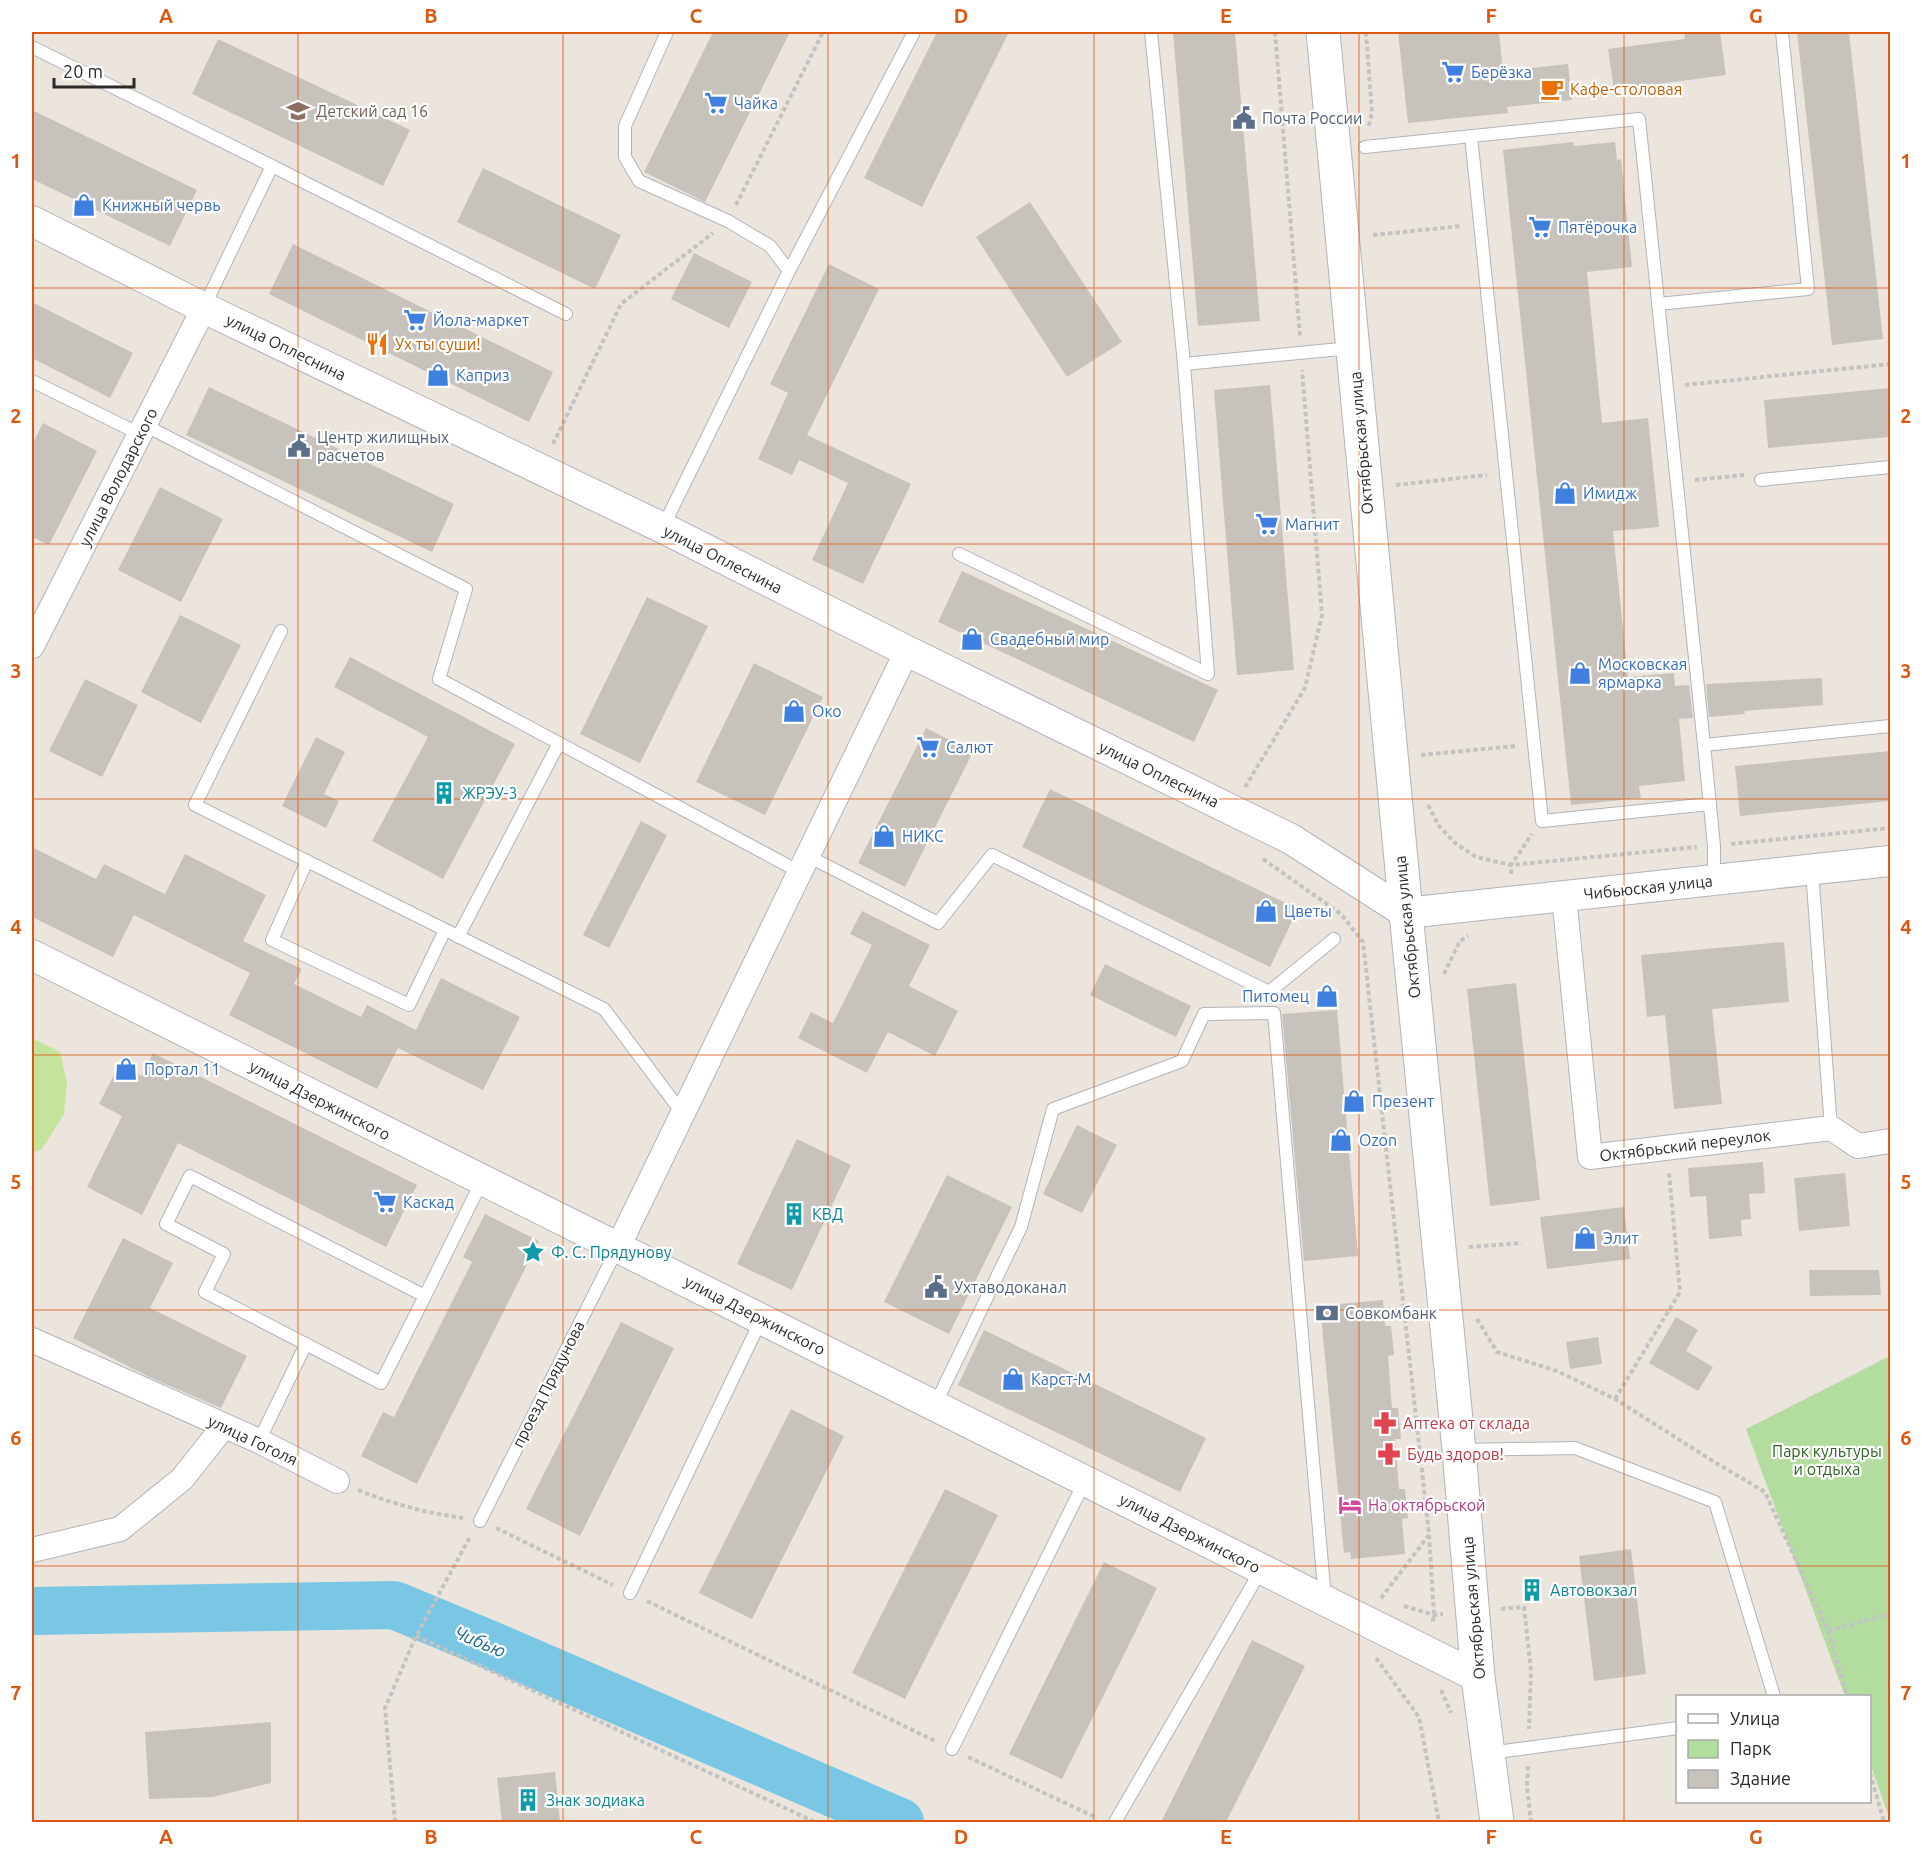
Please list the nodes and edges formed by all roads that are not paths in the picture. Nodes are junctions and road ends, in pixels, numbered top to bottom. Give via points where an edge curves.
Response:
1 (667, 32) edge
2 (914, 32) edge
3 (1150, 32) edge
4 (1323, 32) edge
5 (1782, 32) edge
6 (32, 47) edge
7 (1471, 136) junction
8 (1365, 147) road end
9 (272, 166) junction
10 (32, 221) edge
11 (789, 271) junction
12 (1658, 304) junction
13 (204, 308) junction
14 (566, 314) dead end
15 (1352, 348) junction
16 (1184, 363) junction
17 (32, 381) edge
18 (142, 429) junction
19 (1890, 466) edge
20 (1761, 480) road end
21 (663, 528) junction
22 (959, 554) dead end
23 (281, 631) dead end
24 (32, 646) edge
25 (907, 651) junction
26 (1890, 726) edge
27 (559, 743) junction
28 (1704, 746) junction
29 (1710, 804) junction
30 (307, 861) junction
31 (1890, 861) edge
32 (804, 864) junction
33 (1811, 869) junction
34 (1714, 880) junction
35 (1564, 896) junction
36 (1406, 913) junction
37 (445, 930) junction
38 (458, 937) junction
39 (1334, 939) dead end
40 (32, 955) edge
41 (682, 1114) junction
42 (1831, 1128) junction
43 (1890, 1141) edge
44 (482, 1181) junction
45 (618, 1247) junction
46 (425, 1296) junction
47 (761, 1318) junction
48 (32, 1340) edge
49 (306, 1344) junction
50 (935, 1406) junction
51 (224, 1426) junction
52 (259, 1441) junction
53 (1459, 1450) junction
54 (1085, 1480) junction
55 (337, 1481) road end
56 (480, 1521) road end
57 (32, 1550) edge
58 (1262, 1569) junction
59 (630, 1593) road end
60 (1325, 1600) junction
61 (1478, 1677) junction
62 (1774, 1695) edge
63 (1676, 1728) edge
64 (952, 1749) road end
65 (1487, 1753) junction
66 (1496, 1817) edge
67 (1115, 1822) edge

1 - 11 lane via 625,126 625,157 639,181 729,221 770,246
2 - 11 lane
3 - 16 lane
4 - 15 main road, Октябрьская улица
5 - 12 lane via 1808,289
6 - 9 lane
7 - 8 lane
7 - 12 lane via 1639,119
7 - 29 lane via 1542,821
9 - 13 lane
9 - 14 lane
10 - 13 street, улица Оплеснина
11 - 21 lane
12 - 28 lane
13 - 18 street, улица Володарского
13 - 21 street, улица Оплеснина
15 - 16 lane
15 - 36 main road, Октябрьская улица
16 - 22 lane via 1208,674
17 - 18 lane
18 - 24 street, улица Володарского
18 - 27 lane via 466,589 439,679
19 - 20 lane
21 - 25 street, улица Оплеснина
23 - 30 lane via 195,806
25 - 32 street
25 - 36 street, улица Оплеснина via 1291,839
26 - 28 lane
27 - 32 lane
27 - 38 lane
28 - 29 lane
29 - 34 lane
30 - 37 lane
30 - 37 lane via 272,940 409,1005
31 - 33 street, Чибьюская улица
32 - 39 lane via 938,923 992,855 1269,992
32 - 41 street
33 - 34 street, Чибьюская улица
33 - 42 lane
34 - 35 street, Чибьюская улица
35 - 36 street, Чибьюская улица
35 - 42 street, Октябрьский переулок via 1590,1157
36 - 53 main road, Октябрьская улица
37 - 38 lane
38 - 41 lane via 604,1009
40 - 44 street, улица Дзержинского
41 - 45 street
42 - 43 street via 1858,1146
44 - 45 street, улица Дзержинского
44 - 46 lane
45 - 47 street, улица Дзержинского
45 - 56 lane, проезд Прядунова
46 - 49 lane via 381,1383
46 - 49 lane via 190,1176 166,1224 224,1254 205,1292
47 - 50 street, улица Дзержинского
47 - 59 lane
48 - 51 street, улица Гоголя
49 - 52 lane
50 - 54 street, улица Дзержинского
50 - 60 lane via 1021,1227 1053,1109 1182,1061 1204,1014 1274,1013
51 - 52 street, улица Гоголя
51 - 57 street via 182,1479 120,1530
52 - 55 street, улица Гоголя
53 - 61 main road, Октябрьская улица
53 - 62 lane via 1575,1448 1715,1502
54 - 58 street, улица Дзержинского
54 - 64 lane
58 - 60 street, улица Дзержинского
58 - 67 lane
60 - 61 street, улица Дзержинского
61 - 65 main road, Октябрьская улица
63 - 65 lane
65 - 66 main road, Октябрьская улица

